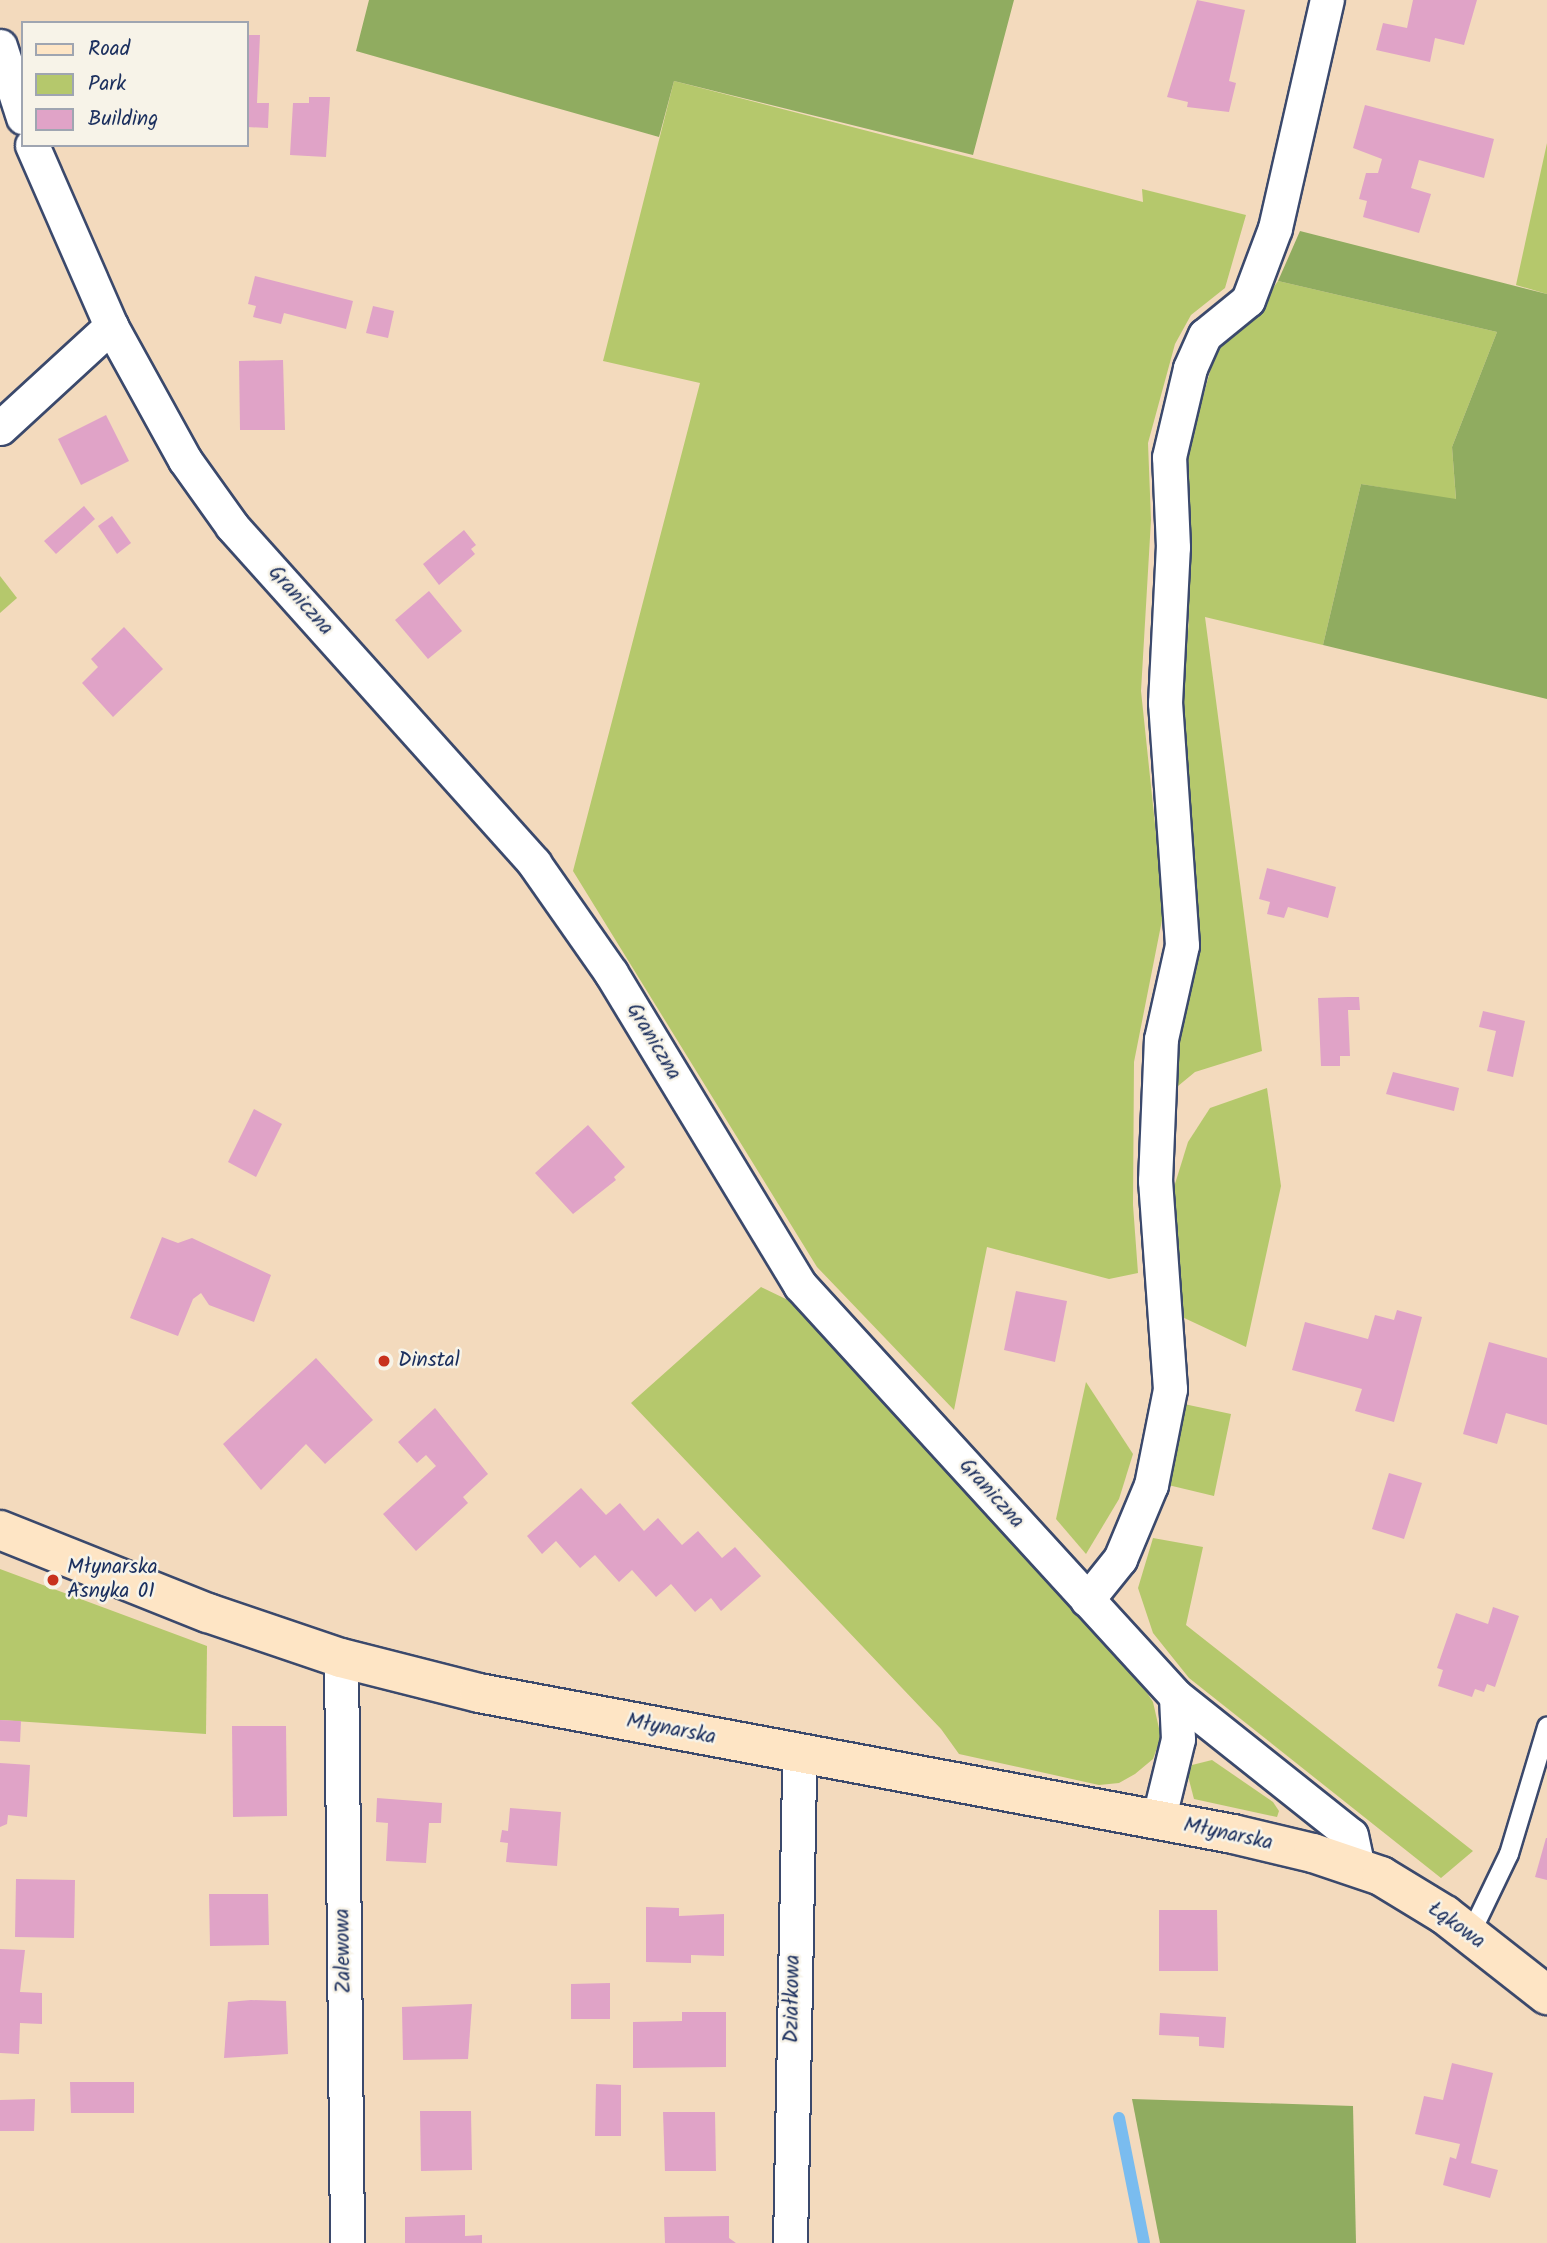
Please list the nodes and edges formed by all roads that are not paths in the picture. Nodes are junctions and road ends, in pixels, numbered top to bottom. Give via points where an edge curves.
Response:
1 (1327, 0) edge
2 (0, 46) edge
3 (21, 111) edge
4 (33, 147) edge
5 (111, 326) junction
6 (0, 428) edge
7 (0, 1530) edge
8 (1087, 1600) junction
9 (341, 1658) junction
10 (1176, 1696) junction
11 (1547, 1727) edge
12 (799, 1755) junction
13 (1158, 1821) junction
14 (1358, 1868) junction
15 (1470, 1935) junction
16 (1547, 1995) edge
17 (347, 2243) edge
18 (790, 2243) edge

1 - 8 street via 1275,228 1248,300 1205,335 1190,368 1168,457 1173,547 1165,703 1182,945 1161,1039 1155,1181 1170,1389 1152,1485 1120,1559
2 - 3 street
4 - 5 street, Graniczna
5 - 6 street
5 - 8 street, Graniczna via 185,460 232,526 534,863 611,973 800,1285
7 - 9 street, Młynarska via 208,1613
8 - 10 street, Graniczna
9 - 12 street, Młynarska via 480,1693
9 - 17 street, Zalewowa
10 - 13 street via 1178,1739
10 - 14 street, Graniczna via 1351,1835
11 - 15 lane via 1509,1854
12 - 13 street, Młynarska
12 - 18 street, Działkowa
13 - 14 street, Młynarska via 1300,1850
14 - 15 street, Łąkowa via 1381,1876
15 - 16 street, Łąkowa

